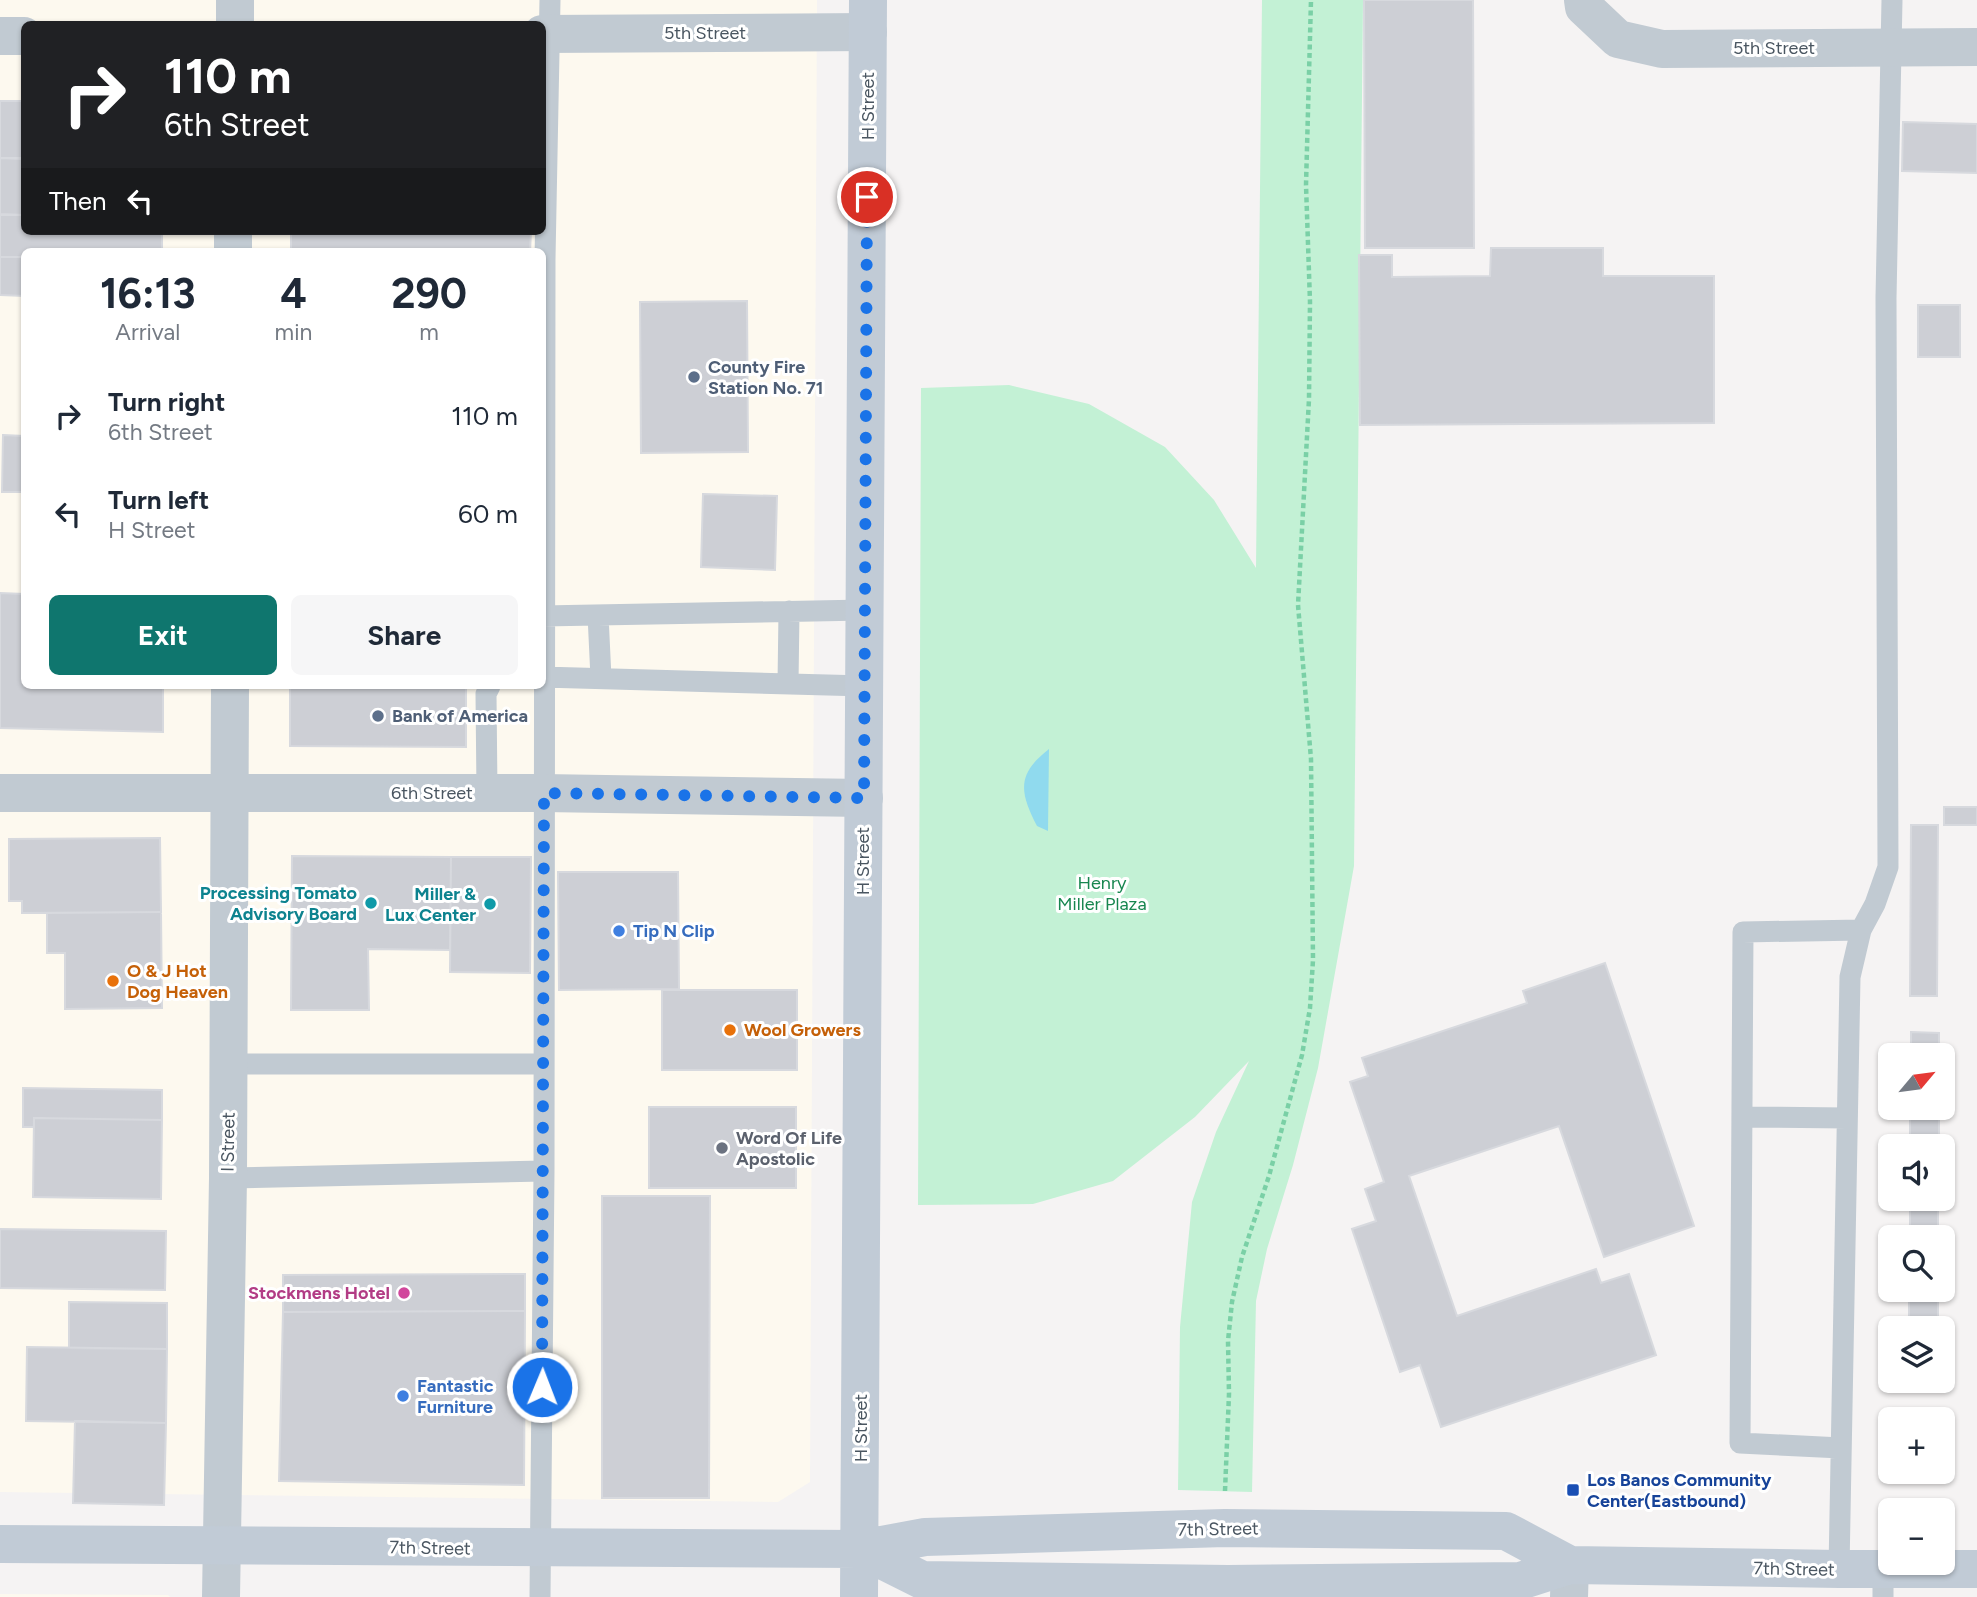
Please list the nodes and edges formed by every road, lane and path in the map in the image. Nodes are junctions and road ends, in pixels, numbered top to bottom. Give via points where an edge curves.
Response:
1 (235, 0) edge
2 (1311, 0) edge
3 (1892, 0) edge
4 (1584, 4) edge
5 (868, 16) edge
6 (235, 21) edge
7 (548, 23) edge
8 (0, 36) edge
9 (21, 36) edge
10 (1977, 47) edge
11 (1892, 48) junction
12 (546, 180) edge
13 (865, 610) junction
14 (789, 611) junction
15 (598, 615) junction
16 (546, 616) edge
17 (546, 677) edge
18 (601, 678) junction
19 (789, 684) junction
20 (865, 686) junction
21 (230, 689) edge
22 (488, 689) edge
23 (543, 689) edge
24 (0, 793) edge
25 (487, 793) junction
26 (544, 793) junction
27 (230, 794) junction
28 (864, 798) junction
29 (1861, 930) junction
30 (229, 1063) junction
31 (542, 1064) junction
32 (1742, 1116) junction
33 (1847, 1118) junction
34 (544, 1171) junction
35 (228, 1178) junction
36 (1841, 1448) junction
37 (1225, 1528) junction
38 (0, 1544) edge
39 (221, 1546) junction
40 (541, 1549) junction
41 (860, 1549) junction
42 (1839, 1569) junction
43 (1977, 1569) edge
44 (1569, 1581) edge
45 (1883, 1583) edge
46 (221, 1597) edge
47 (540, 1597) edge
48 (859, 1597) edge

1 - 6 street
2 - 37 path via 1306,185 1309,399 1298,605 1311,759 1313,960 1302,1055 1232,1301
3 - 11 lane
4 - 11 street, 5th Street via 1618,39 1662,49
5 - 7 street, 5th Street
5 - 13 street, H Street
7 - 12 lane
8 - 9 street
10 - 11 street, 5th Street
11 - 29 lane via 1886,298 1888,867
13 - 14 lane
13 - 20 street, H Street
14 - 15 lane
14 - 19 lane
15 - 16 lane
15 - 18 lane
17 - 18 lane
18 - 19 lane
19 - 20 lane
20 - 28 street, H Street
21 - 27 street, I Street
22 - 25 lane
23 - 26 lane
24 - 27 street, 6th Street
25 - 26 street, 6th Street
25 - 27 street, 6th Street
26 - 28 street, 6th Street
26 - 31 lane
27 - 30 street, I Street
28 - 41 street, H Street
29 - 32 lane via 1743,932
29 - 33 lane via 1850,977
30 - 31 lane
30 - 35 street, I Street
31 - 34 lane
32 - 33 lane
32 - 36 lane via 1740,1443
33 - 36 lane
34 - 35 lane
34 - 40 lane
35 - 39 street, I Street
36 - 42 lane
37 - 41 street, 7th Street via 925,1537
37 - 44 street, 7th Street via 1506,1531
38 - 39 street, 7th Street
39 - 40 street, 7th Street
39 - 46 street, I Street
40 - 41 street, 7th Street
40 - 47 lane
41 - 44 street, 7th Street via 922,1580 1227,1584
41 - 48 street, H Street
42 - 44 street, 7th Street
42 - 45 street, 7th Street
43 - 45 street, 7th Street

